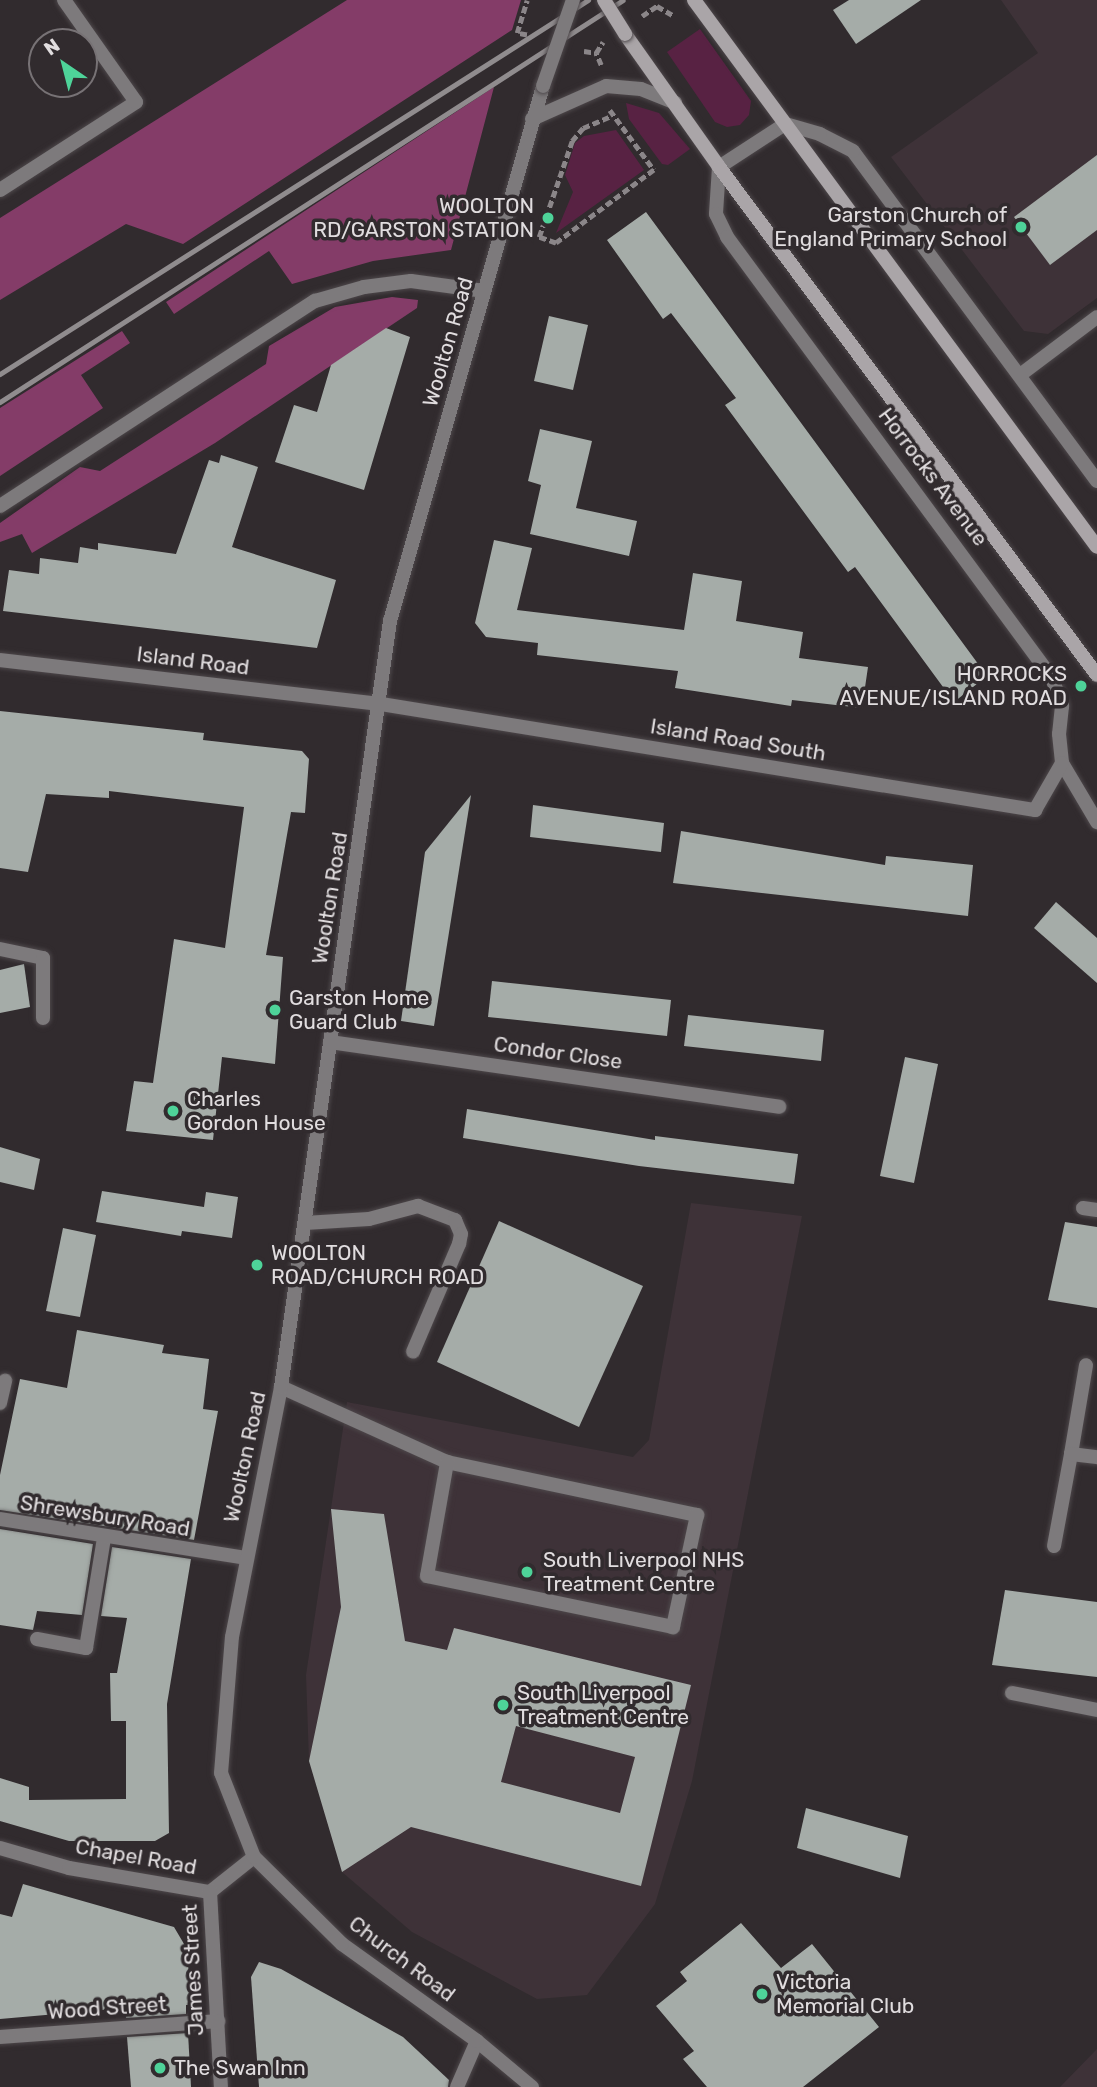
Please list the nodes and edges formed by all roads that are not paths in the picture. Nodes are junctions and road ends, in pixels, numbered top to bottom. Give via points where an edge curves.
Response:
1 (64, 0) edge
2 (573, 0) edge
3 (604, 0) edge
4 (694, 0) edge
5 (675, 103) junction
6 (531, 119) junction
7 (785, 124) junction
8 (719, 167) junction
9 (0, 190) edge
10 (484, 291) junction
11 (1097, 317) edge
12 (1020, 375) junction
13 (1097, 481) edge
14 (0, 506) edge
15 (1097, 547) edge
16 (0, 660) edge
17 (1097, 675) edge
18 (381, 704) junction
19 (1062, 764) junction
20 (1097, 822) edge
21 (0, 950) edge
22 (43, 1018) dead end
23 (330, 1042) junction
24 (779, 1107) dead end
25 (305, 1223) junction
26 (413, 1352) dead end
27 (1086, 1365) dead end
28 (5, 1381) dead end
29 (281, 1388) junction
30 (0, 1403) edge
31 (1071, 1454) junction
32 (1097, 1457) edge
33 (447, 1462) junction
34 (0, 1520) edge
35 (104, 1538) junction
36 (1054, 1546) dead end
37 (245, 1558) junction
38 (37, 1639) dead end
39 (1012, 1693) dead end
40 (1097, 1710) edge
41 (0, 1848) edge
42 (254, 1857) junction
43 (210, 1892) junction
44 (218, 2021) junction
45 (0, 2036) edge
46 (477, 2041) junction
47 (221, 2087) edge
48 (457, 2087) edge
49 (532, 2087) edge

1 - 9 street via 136,102
2 - 6 street, Woolton Road, bridge
3 - 5 main road, Horrocks Avenue, bridge
4 - 7 main road
5 - 6 street via 641,89 606,86
5 - 8 main road, Horrocks Avenue
6 - 10 street, Woolton Road
7 - 8 street
7 - 12 street via 820,134 853,151
7 - 15 main road
8 - 17 main road, Horrocks Avenue
8 - 19 street, Horrocks Avenue via 716,214 727,237 1052,678 1062,706
10 - 14 street via 411,281 364,287 315,301
10 - 18 street, Woolton Road via 390,621
11 - 12 street
12 - 13 street
16 - 18 street, Island Road
18 - 19 street, Island Road South via 1035,810
18 - 23 street, Woolton Road
19 - 20 street, Horrocks Avenue
21 - 22 street via 43,958
23 - 24 street, Condor Close
23 - 25 street, Woolton Road
25 - 26 street via 369,1219 418,1206 456,1220 459,1244
25 - 29 street, Woolton Road
27 - 31 street
28 - 30 street
29 - 33 street
29 - 37 street, Woolton Road
31 - 32 street
31 - 36 street
33 - 33 street via 697,1515 673,1627 427,1576
34 - 35 street, Shrewsbury Road
35 - 37 street, Shrewsbury Road
35 - 38 street via 86,1648
37 - 42 street, Woolton Road via 232,1636 221,1773
39 - 40 street
41 - 43 street, Chapel Road via 69,1868
42 - 43 street, Chapel Road
42 - 46 street, Church Road via 342,1944
43 - 44 street, James Street
44 - 45 street, Wood Street
44 - 47 street, James Street
46 - 48 street
46 - 49 street, Church Road

